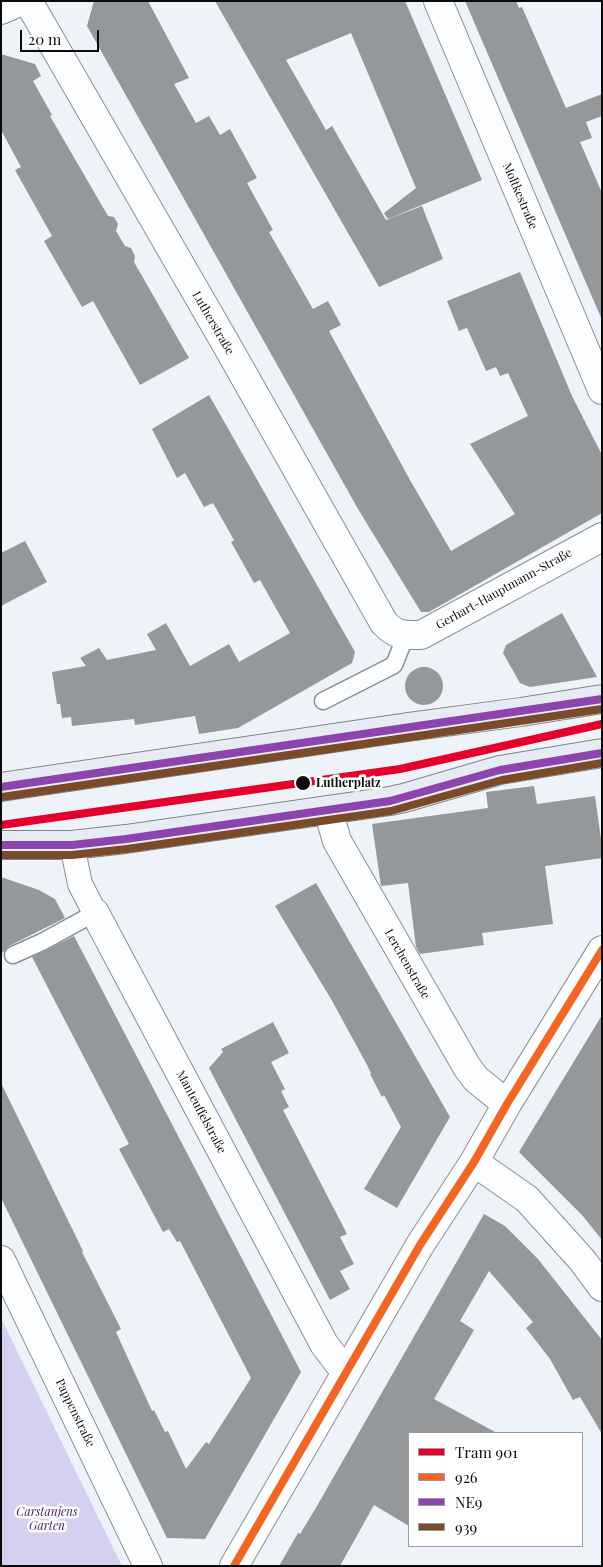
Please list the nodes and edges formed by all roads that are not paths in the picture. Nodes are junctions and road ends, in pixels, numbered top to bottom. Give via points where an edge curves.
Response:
1 (22, 1) edge
2 (28, 1) edge
3 (438, 1) edge
4 (1, 10) edge
5 (602, 390) edge
6 (602, 537) edge
7 (406, 636) junction
8 (602, 699) edge
9 (323, 700) dead end
10 (602, 753) edge
11 (1, 787) edge
12 (328, 810) junction
13 (1, 845) edge
14 (72, 845) junction
15 (95, 913) junction
16 (602, 950) edge
17 (13, 955) dead end
18 (507, 1104) junction
19 (474, 1162) junction
20 (1, 1260) edge
21 (602, 1287) edge
22 (346, 1372) junction
23 (148, 1566) edge
24 (234, 1566) edge

1 - 4 street
2 - 7 street, Lutherstraße via 384,623 394,632
3 - 5 street, Moltkestraße
6 - 7 street, Gerhart-Hauptmann-Straße via 421,636
7 - 9 lane via 394,665
8 - 11 main road
10 - 12 main road via 500,770 404,798
12 - 14 main road
12 - 18 street, Lerchenstraße via 337,841 466,1067
13 - 14 main road
14 - 15 street, Manteuffelstraße via 80,884
15 - 17 lane
15 - 22 street, Manteuffelstraße via 324,1344
16 - 18 street
18 - 19 street
19 - 21 street via 527,1199
19 - 22 street
20 - 23 street, Pappenstraße
22 - 24 street

